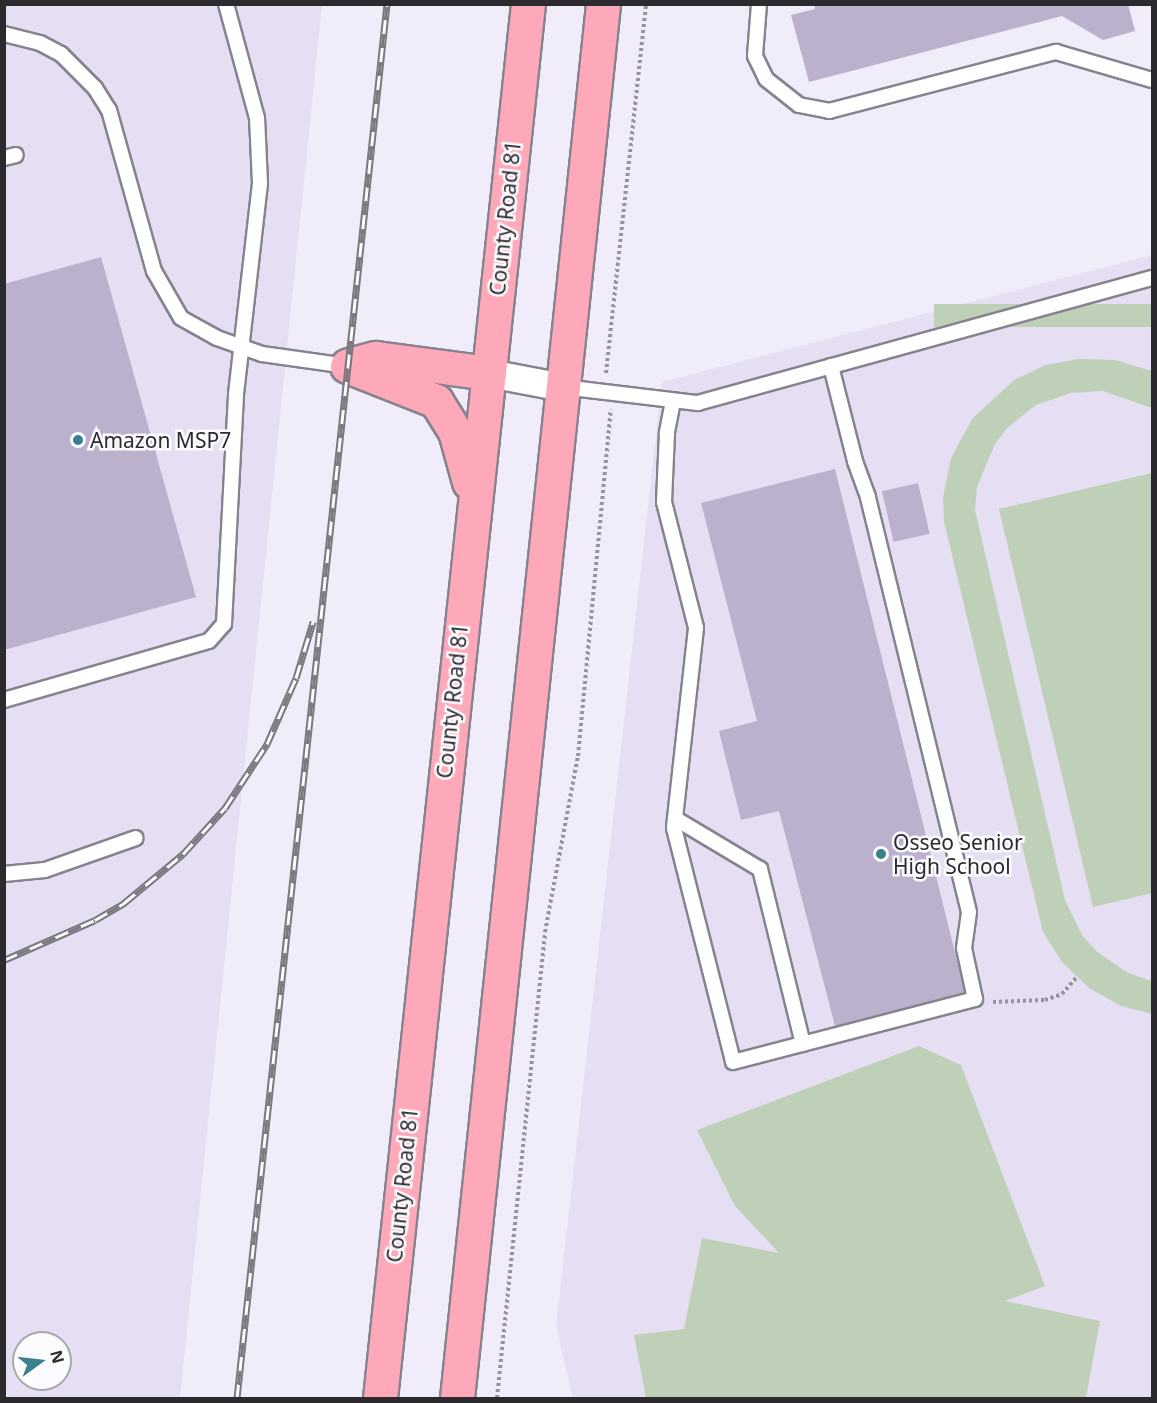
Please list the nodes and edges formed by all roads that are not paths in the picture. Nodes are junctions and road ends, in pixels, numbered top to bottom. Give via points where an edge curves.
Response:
1 (226, 4) edge
2 (528, 4) edge
3 (603, 4) edge
4 (759, 4) edge
5 (4, 34) edge
6 (1152, 80) edge
7 (1152, 278) edge
8 (244, 348) junction
9 (347, 366) junction
10 (831, 366) junction
11 (489, 373) junction
12 (563, 387) junction
13 (673, 401) junction
14 (472, 512) junction
15 (4, 700) edge
16 (676, 819) junction
17 (136, 838) dead end
18 (4, 874) edge
19 (803, 1044) junction
20 (380, 1398) edge
21 (457, 1398) edge

1 - 8 lane via 251,91 260,145
2 - 11 highway, County Road 81
3 - 12 highway
4 - 6 lane via 754,56 766,79 799,105 829,111 1056,52
5 - 8 lane via 40,43 61,54 95,88 109,110 143,238 166,296 181,318
7 - 10 lane
8 - 9 lane
8 - 15 lane via 236,394 224,624 209,641
9 - 11 highway via 376,358
9 - 14 highway via 436,401 448,415 463,453
10 - 13 lane via 698,403
10 - 19 lane via 868,497 969,912 964,948 975,999
11 - 12 street
11 - 14 highway, County Road 81
12 - 13 lane
12 - 21 highway
13 - 16 lane via 667,433 664,502 696,628
14 - 20 highway, County Road 81
16 - 19 lane via 760,869
16 - 19 lane via 674,828 733,1062
17 - 18 lane via 45,870

